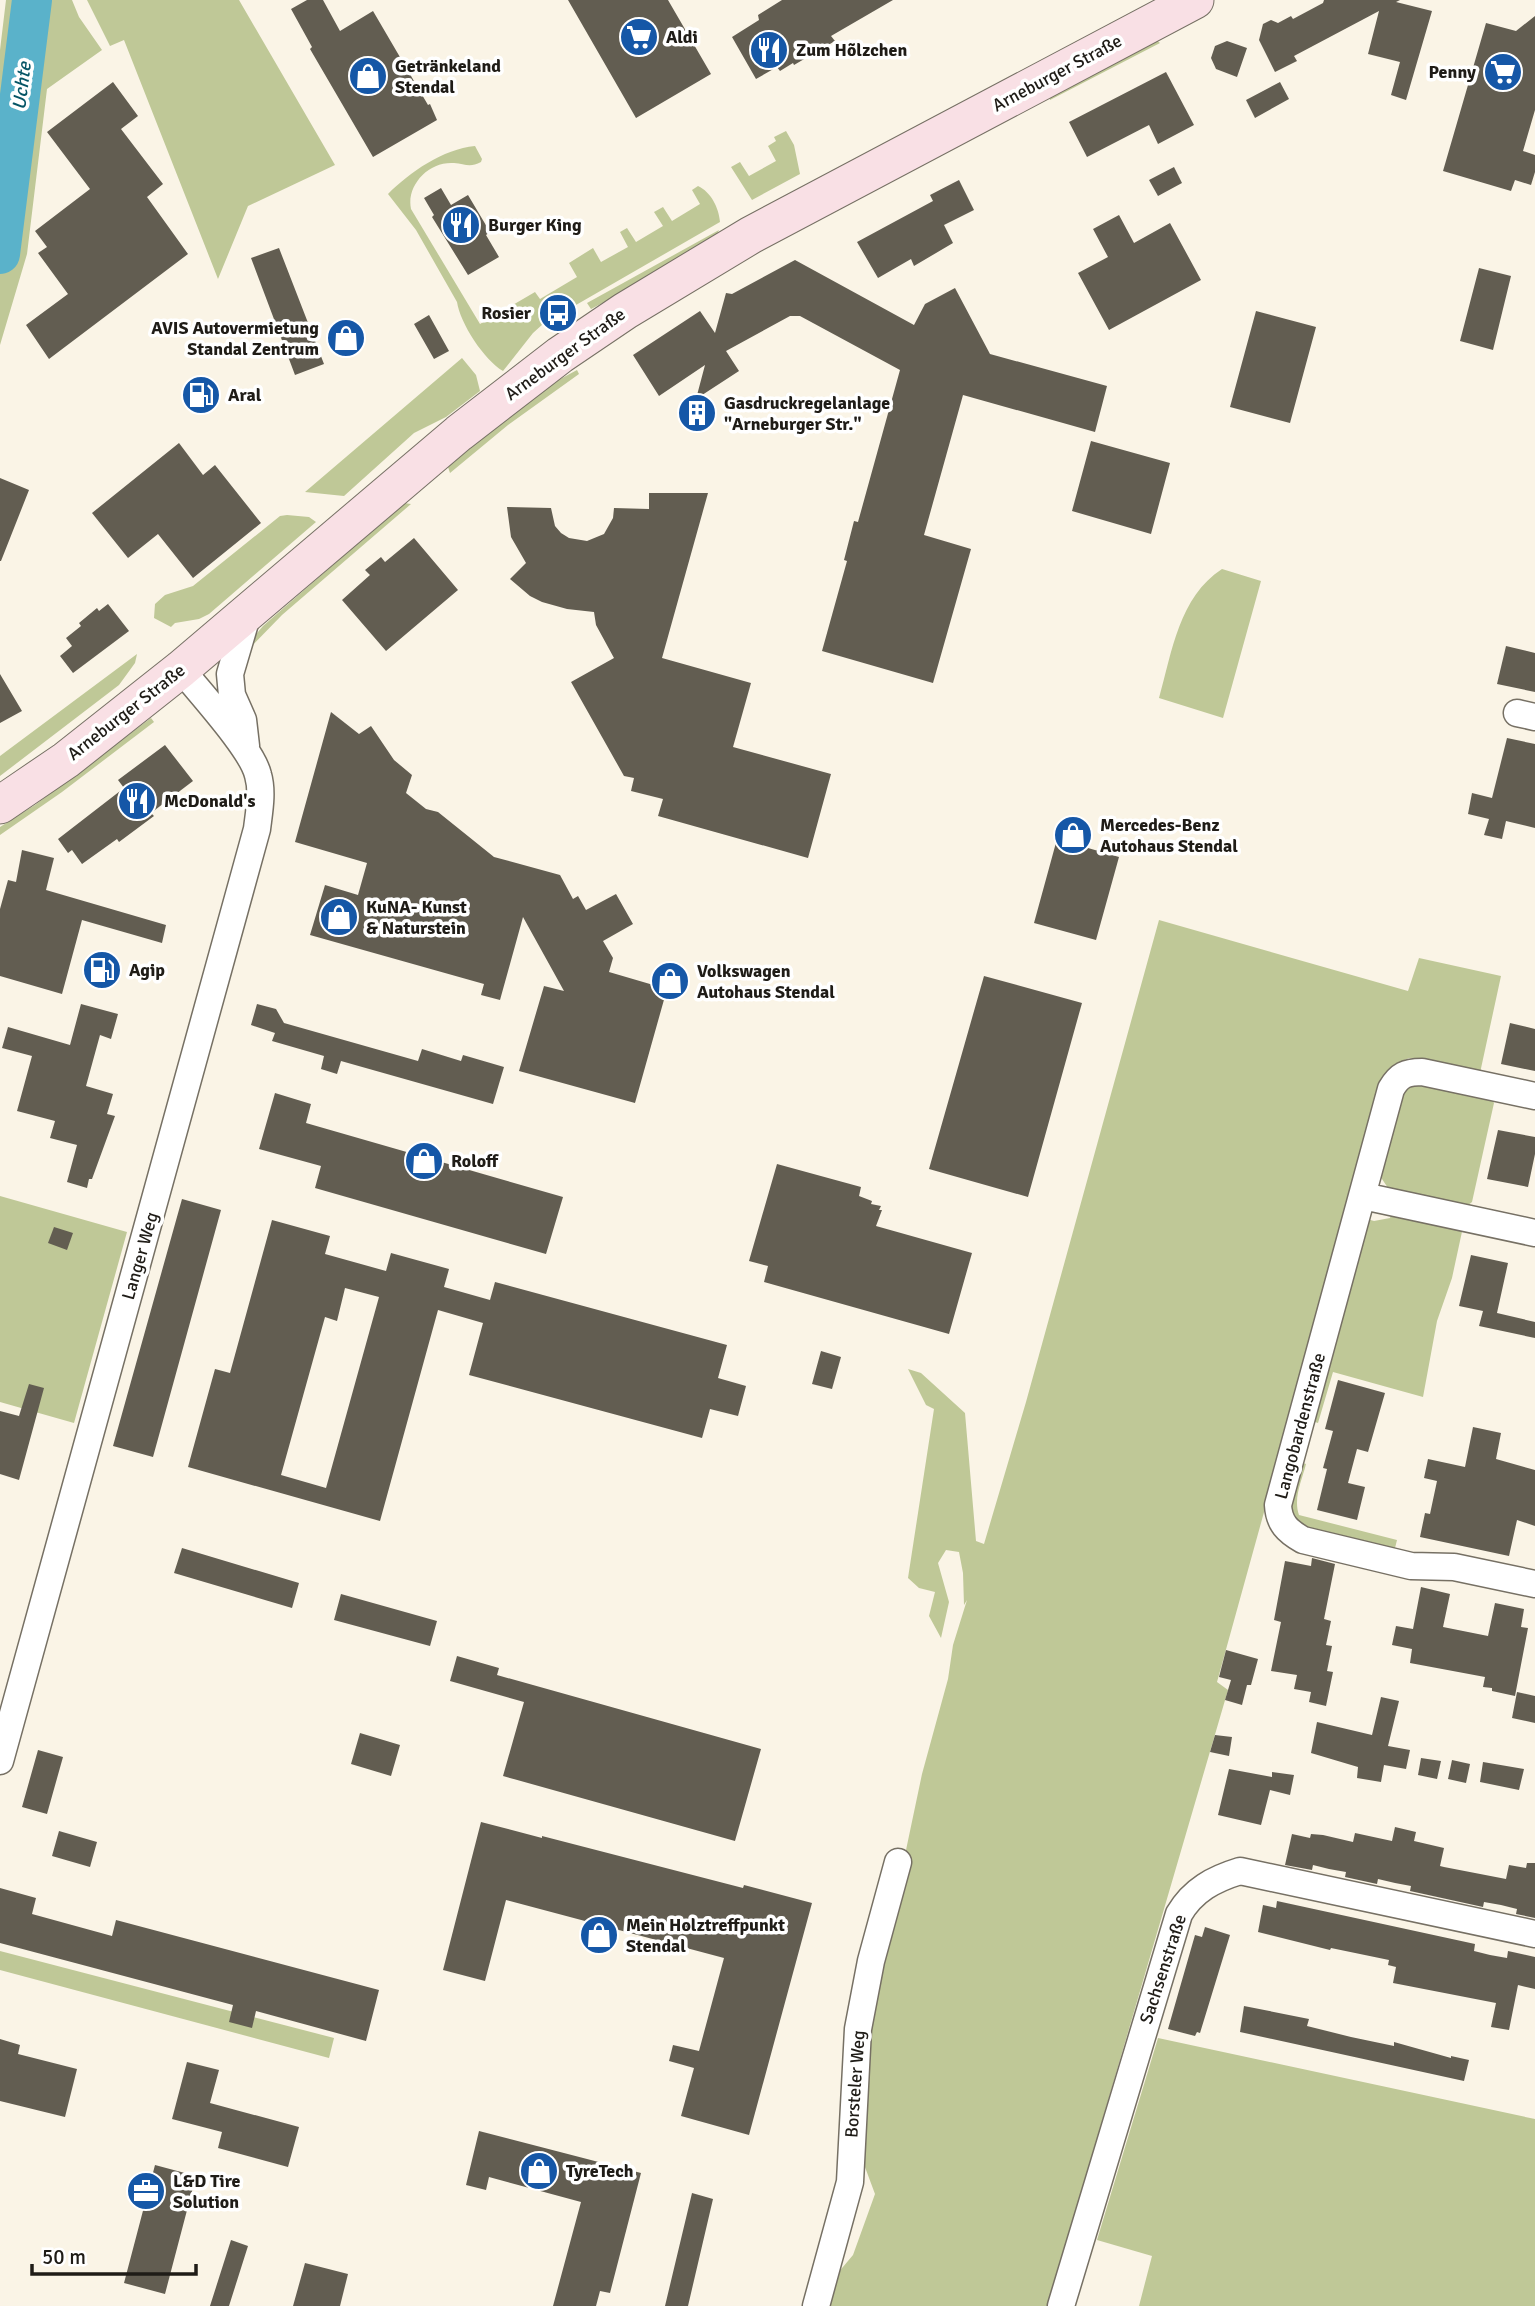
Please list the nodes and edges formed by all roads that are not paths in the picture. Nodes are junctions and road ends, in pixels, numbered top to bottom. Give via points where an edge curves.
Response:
1 (1195, 0) edge
2 (247, 613) junction
3 (181, 669) junction
4 (247, 751) junction
5 (0, 805) edge
6 (1535, 1096) edge
7 (1363, 1196) junction
8 (1535, 1233) edge
9 (1535, 1584) edge
10 (0, 1761) edge
11 (898, 1862) dead end
12 (1535, 1934) edge
13 (816, 2306) edge
14 (1060, 2306) edge

1 - 2 main road, Arneburger Straße via 775,222 625,311 459,433
2 - 3 main road, Arneburger Straße
2 - 4 street, Langer Weg via 230,674
3 - 4 street, Langer Weg
3 - 5 main road, Arneburger Straße via 66,760
4 - 10 street, Langer Weg via 258,774 257,829
6 - 7 street, Langobardenstraße via 1408,1072 1396,1079 1391,1089
7 - 8 street
7 - 9 street, Langobardenstraße via 1278,1505 1279,1518 1303,1540 1411,1566 1454,1567
11 - 13 street, Borsteler Weg via 858,2029 850,2182
12 - 14 street, Sachsenstraße via 1240,1871 1214,1879 1187,1900

